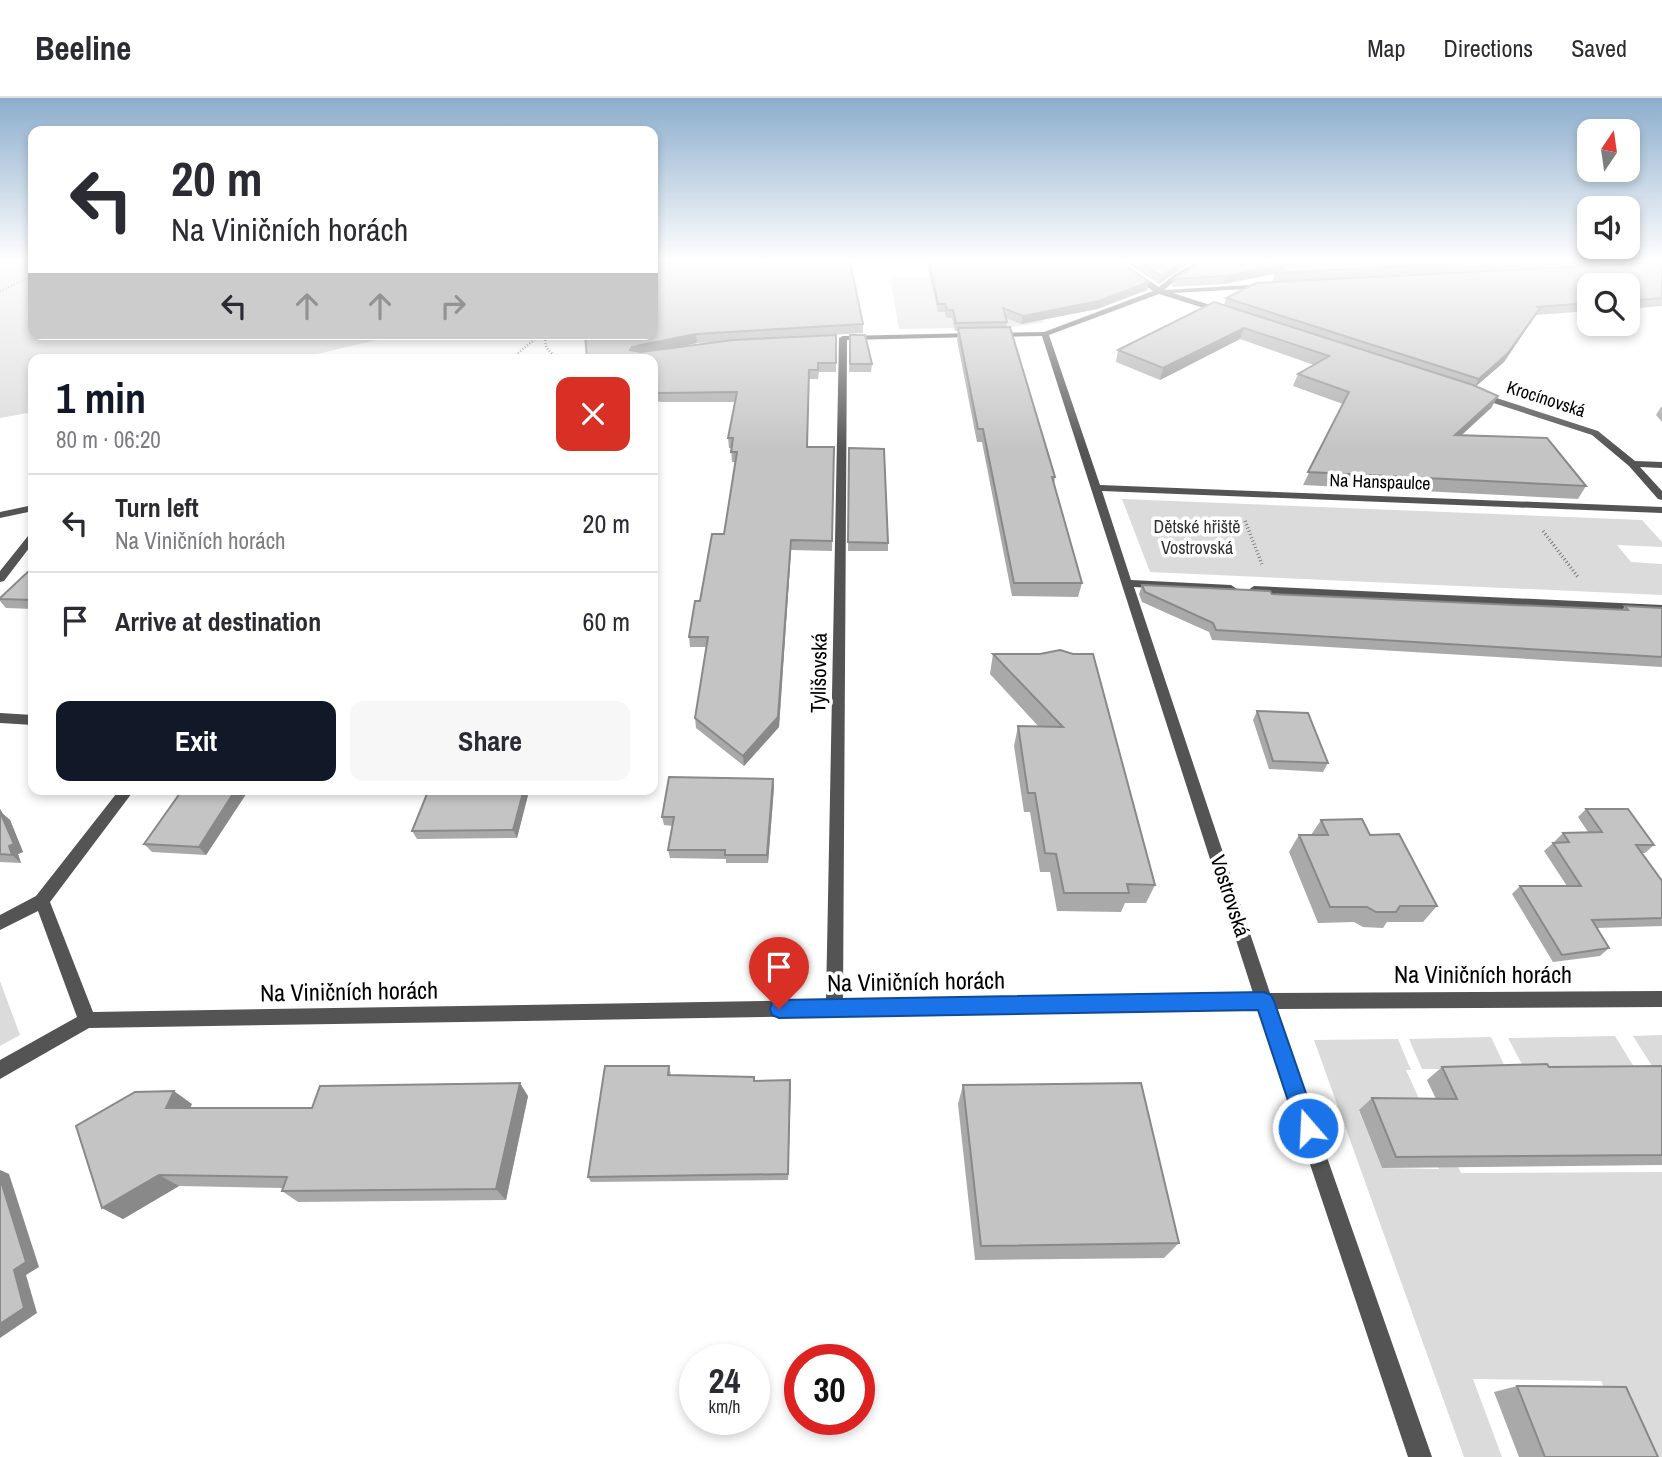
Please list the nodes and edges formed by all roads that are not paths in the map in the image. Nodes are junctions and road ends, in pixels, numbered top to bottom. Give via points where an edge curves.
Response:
1 (1070, 324) edge
2 (1045, 334) junction
3 (1463, 390) edge
4 (1632, 464) junction
5 (1662, 465) edge
6 (1096, 488) junction
7 (1662, 497) edge
8 (28, 509) edge
9 (1662, 510) edge
10 (0, 515) edge
11 (28, 543) edge
12 (0, 579) edge
13 (1127, 583) junction
14 (1662, 609) edge
15 (0, 718) edge
16 (28, 720) edge
17 (123, 795) edge
18 (42, 901) junction
19 (0, 923) edge
20 (1662, 999) edge
21 (1264, 1001) junction
22 (834, 1008) junction
23 (87, 1020) junction
24 (0, 1070) edge
25 (1420, 1457) edge

1 - 2 street
2 - 6 street, Vostrovská
2 - 22 street, Tylišovská via 836,338
3 - 4 street, Krocínovská via 1594,433
4 - 5 street
4 - 7 street, Krocínovská
6 - 9 street, Na Hanspaulce
6 - 13 street, Vostrovská
8 - 10 street
11 - 12 street
13 - 14 street
13 - 21 street, Vostrovská
15 - 16 street
17 - 18 street
18 - 19 street
18 - 23 street
20 - 21 street, Na Viničních horách
21 - 22 street, Na Viničních horách
21 - 25 street, Vostrovská
22 - 23 street, Na Viničních horách
23 - 24 street

